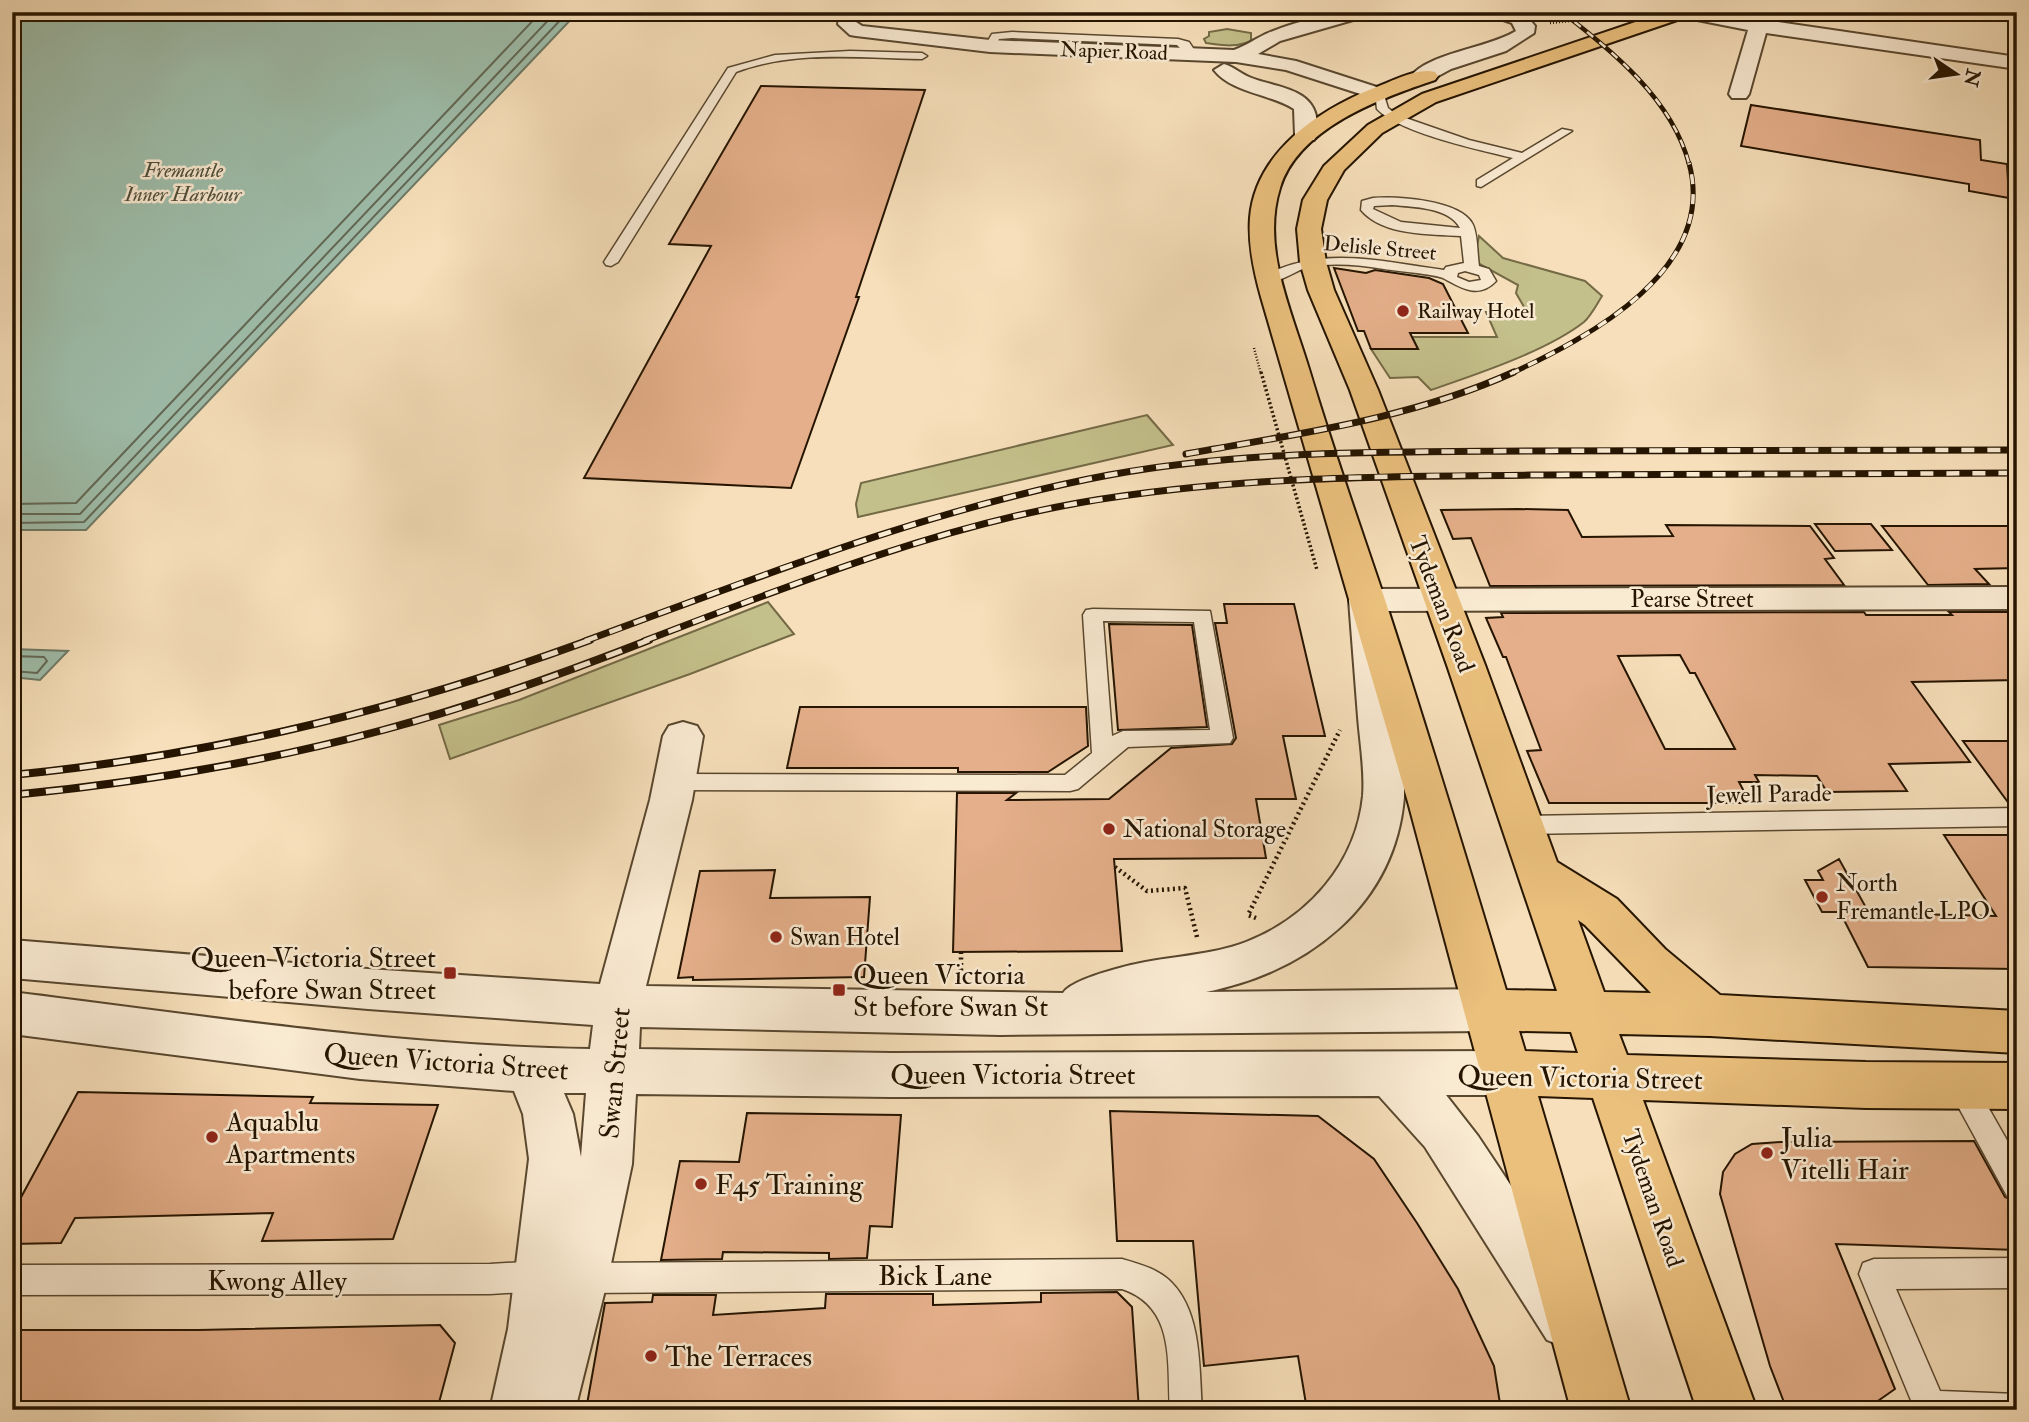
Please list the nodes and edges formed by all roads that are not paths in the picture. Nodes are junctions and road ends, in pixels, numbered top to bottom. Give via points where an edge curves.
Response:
1 (1361, 12) edge
2 (1498, 12) edge
3 (1630, 12) edge
4 (1683, 12) edge
5 (848, 18) edge
6 (1758, 27) junction
7 (1304, 28) junction
8 (988, 51) junction
9 (922, 56) joint
10 (1230, 63) junction
11 (2017, 63) edge
12 (1289, 65) junction
13 (1419, 79) junction
14 (1479, 82) junction
15 (1379, 94) junction
16 (1739, 94) dead end
17 (1354, 104) junction
18 (1409, 113) junction
19 (1450, 116) dead end
20 (1472, 131) dead end
21 (1566, 131) dead end
22 (1306, 135) junction
23 (1500, 150) junction
24 (1523, 157) junction
25 (1481, 183) dead end
26 (1322, 185) junction
27 (1467, 233) junction
28 (611, 262) dead end
29 (1313, 262) junction
30 (1472, 268) junction
31 (1448, 275) junction
32 (1269, 279) junction
33 (2017, 598) edge
34 (1367, 600) junction
35 (1440, 600) junction
36 (683, 736) dead end
37 (1102, 757) junction
38 (674, 782) junction
39 (2017, 817) edge
40 (1522, 825) junction
41 (1539, 873) junction
42 (12, 959) edge
43 (618, 1006) junction
44 (1490, 1010) junction
45 (1065, 1012) junction
46 (1587, 1012) junction
47 (12, 1013) edge
48 (1710, 1015) junction
49 (2017, 1032) edge
50 (530, 1070) junction
51 (614, 1072) junction
52 (1509, 1073) junction
53 (1391, 1074) junction
54 (1610, 1077) junction
55 (1961, 1086) junction
56 (2017, 1086) edge
57 (2017, 1186) edge
58 (2017, 1273) edge
59 (561, 1277) junction
60 (12, 1280) edge
61 (1581, 1339) junction
62 (520, 1410) edge
63 (545, 1410) edge
64 (1186, 1410) edge
65 (1601, 1410) edge
66 (1727, 1410) edge
67 (2017, 1410) edge

1 - 7 street
2 - 13 street via 1522,22 1525,33 1439,65
3 - 13 main road
4 - 6 street
4 - 14 main road, Tydeman Road
5 - 8 street, Napier Road via 856,31
6 - 11 street
6 - 16 street
7 - 10 street via 1273,37
7 - 12 street via 1281,52
8 - 9 street
8 - 10 street, Napier Road
8 - 10 street, Napier Road via 1192,54
9 - 28 lane via 779,56 732,70
10 - 12 street, Napier Road
10 - 17 street, Napier Road
10 - 22 street, Napier Road via 1241,81 1286,95 1302,106
12 - 15 street, Napier Road
13 - 15 main road
14 - 18 main road, Tydeman Road
14 - 19 main road
15 - 17 main road
15 - 18 lane
15 - 18 lane via 1383,109
17 - 22 main road
17 - 26 main road via 1365,113 1322,156
18 - 23 lane via 1465,143
18 - 26 main road, Tydeman Road via 1349,149
20 - 23 lane
21 - 24 lane
22 - 32 main road via 1282,163 1266,196 1263,226
23 - 24 lane
24 - 25 lane
26 - 29 main road, Tydeman Road via 1309,229
27 - 27 lane via 1387,223 1374,218 1367,204 1379,200 1440,209 1466,224
27 - 30 lane
29 - 31 lane, Delisle Street
29 - 32 lane, Delisle Street via 1294,265
29 - 35 main road, Tydeman Road
30 - 31 lane, Delisle Street via 1454,269
30 - 31 lane, Delisle Street via 1484,272 1489,281 1470,286 1458,284
32 - 34 main road
33 - 35 street, Pearse Street
34 - 35 street, Pearse Street
34 - 44 main road
34 - 45 street via 1384,799 1376,836 1343,900 1268,955 1099,993
35 - 40 main road, Tydeman Road
36 - 38 street, Swan Street
37 - 37 lane via 1123,739 1222,738 1203,616 1093,615
37 - 38 lane via 1070,783
38 - 43 street, Swan Street
39 - 40 lane, Jewell Parade
40 - 41 main road, Tydeman Road
41 - 46 main road, Tydeman Road
41 - 48 main road via 1601,912
42 - 43 street
43 - 45 street
43 - 51 street, Swan Street
44 - 45 street
44 - 46 main road
44 - 52 main road
46 - 48 main road
46 - 54 main road, Tydeman Road
47 - 50 street, Queen Victoria Street via 360,1057
48 - 49 main road
50 - 51 street, Queen Victoria Street
50 - 59 street, Swan Street via 548,1114 555,1159
51 - 53 street, Queen Victoria Street
51 - 59 street, Swan Street via 606,1164
52 - 53 street, Queen Victoria Street
52 - 54 main road, Queen Victoria Street
52 - 61 main road
53 - 61 street via 1442,1128 1535,1279
54 - 55 main road, Queen Victoria Street
54 - 66 main road, Tydeman Road
55 - 56 main road, Queen Victoria Street
55 - 57 lane
58 - 67 lane via 1874,1274 1930,1407
59 - 60 lane, Kwong Alley
59 - 62 street, Swan Street via 536,1329
59 - 63 street, Swan Street
59 - 64 lane, Bick Lane via 1138,1277 1171,1304 1177,1319
61 - 65 main road

